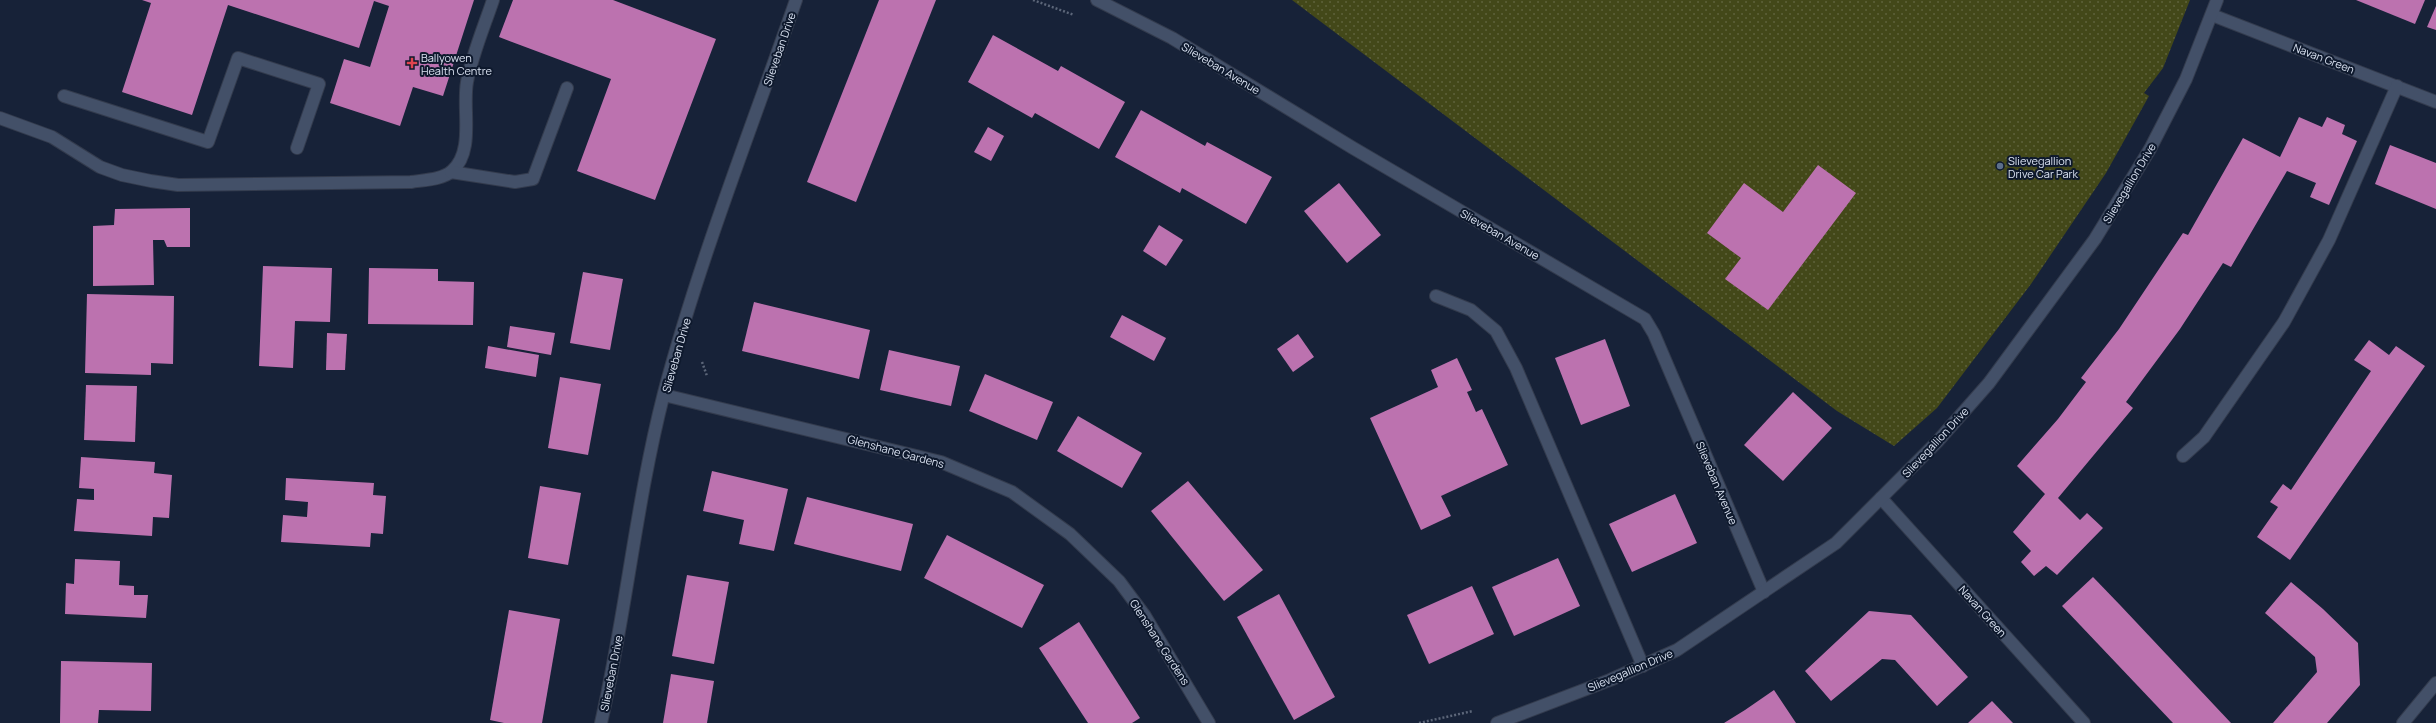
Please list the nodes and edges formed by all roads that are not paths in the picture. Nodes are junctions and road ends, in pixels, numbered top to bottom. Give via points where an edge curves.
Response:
1 (493, 0) edge
2 (796, 0) edge
3 (1097, 0) edge
4 (2217, 0) edge
5 (2212, 15) junction
6 (2397, 86) junction
7 (567, 88) dead end
8 (64, 96) dead end
9 (2436, 102) edge
10 (0, 118) edge
11 (297, 148) dead end
12 (451, 172) junction
13 (1436, 296) dead end
14 (664, 395) junction
15 (2184, 456) dead end
16 (1881, 498) junction
17 (1764, 592) junction
18 (1643, 666) junction
19 (2436, 683) edge
20 (601, 723) edge
21 (1209, 723) edge
22 (1497, 723) edge
23 (2084, 723) edge
24 (2402, 723) edge

1 - 12 street via 467,82 463,152 458,165
2 - 14 street, Slieveban Drive via 686,318
3 - 17 street, Slieveban Avenue via 1172,38 1353,148 1645,319 1654,334
4 - 5 street, Slievegallion Drive
5 - 6 street, Navan Green
5 - 16 street, Slievegallion Drive via 2186,79 2150,149 2095,239 1989,383 1937,442
6 - 9 street, Navan Green
6 - 15 street via 2329,240 2284,322 2204,437
7 - 12 street via 533,179 515,182
8 - 11 street via 208,142 238,58 319,84
10 - 12 street via 52,137 100,167 122,175 178,185 411,182 433,179
13 - 18 street via 1471,310 1496,332 1516,368
14 - 20 street, Slieveban Drive via 645,482
14 - 21 street, Glenshane Gardens via 941,462 1012,492 1070,534 1118,581 1145,616
16 - 17 street, Slievegallion Drive via 1836,543
16 - 23 street, Navan Green
17 - 18 street, Slievegallion Drive via 1676,650
18 - 22 street, Slievegallion Drive
19 - 24 street

